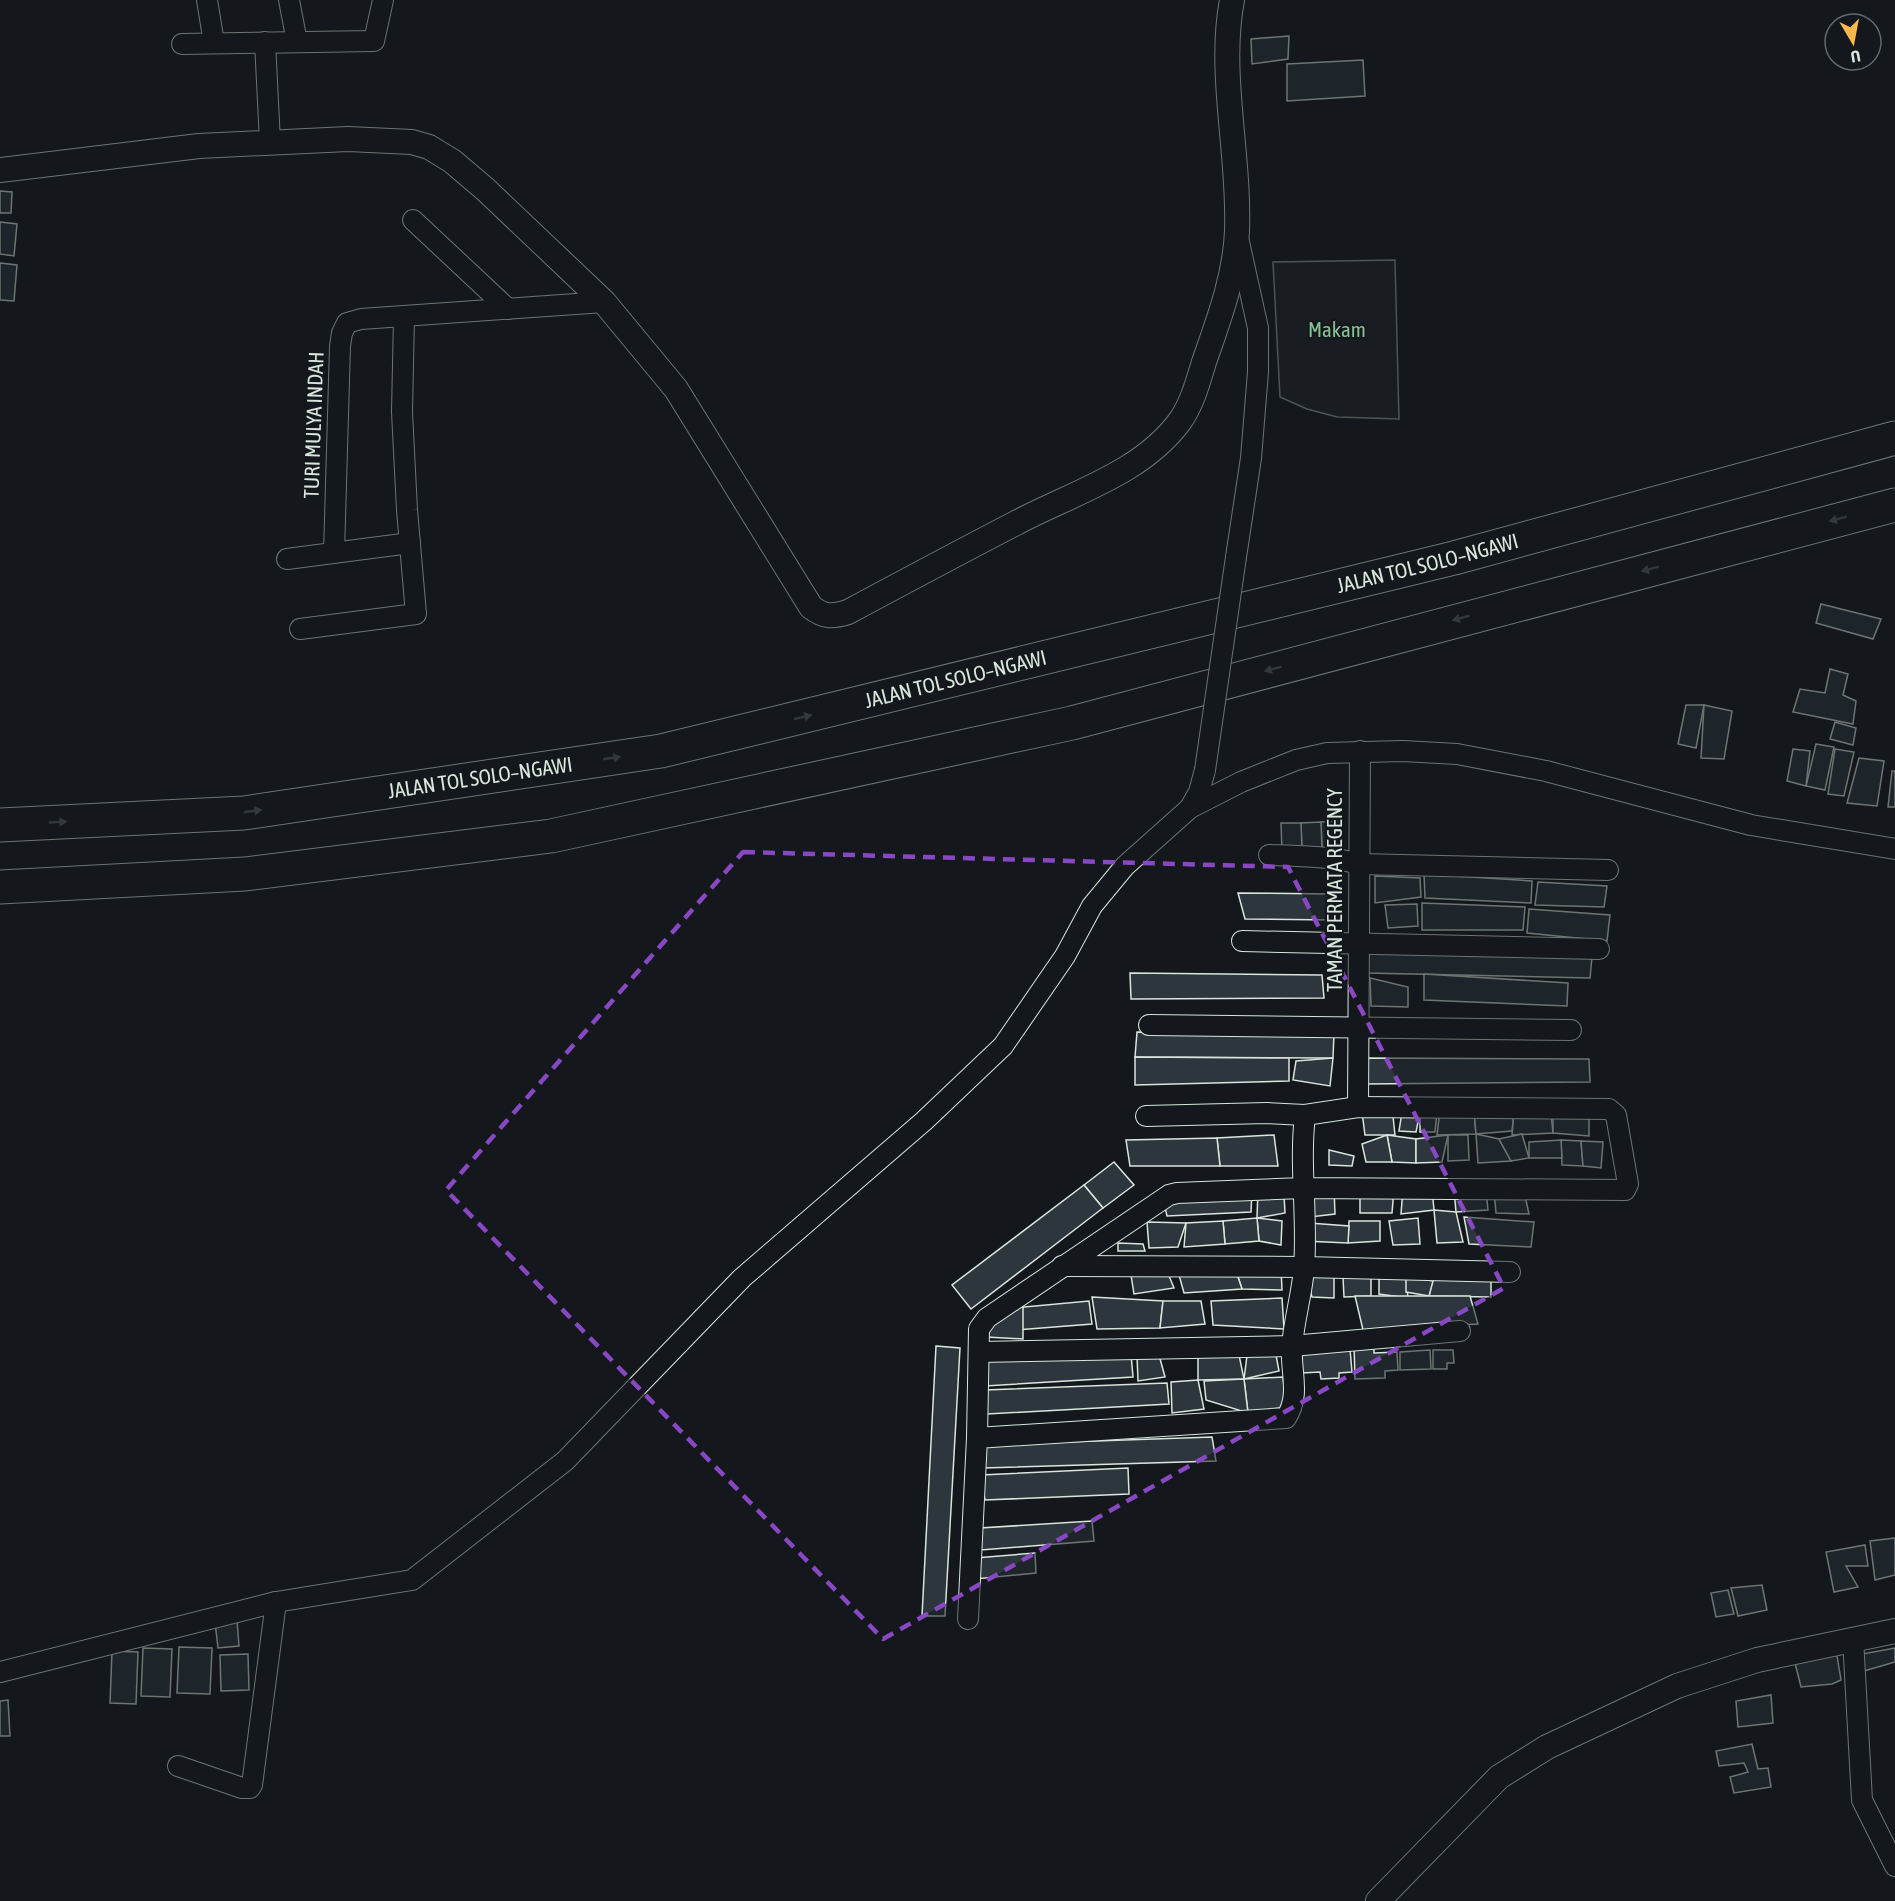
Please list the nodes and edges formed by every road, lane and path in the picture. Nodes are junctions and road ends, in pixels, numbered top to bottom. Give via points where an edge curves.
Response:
1 (207, 0) edge
2 (289, 0) edge
3 (372, 0) edge
4 (383, 0) edge
5 (1232, 0) edge
6 (377, 28) junction
7 (266, 42) junction
8 (297, 42) junction
9 (214, 43) junction
10 (182, 44) dead end
11 (270, 142) junction
12 (0, 170) edge
13 (413, 220) dead end
14 (1237, 231) junction
15 (604, 302) junction
16 (508, 309) junction
17 (404, 317) junction
18 (1895, 438) edge
19 (1895, 505) edge
20 (410, 543) junction
21 (334, 553) junction
22 (287, 559) dead end
23 (300, 629) dead end
24 (1360, 752) junction
25 (1190, 808) junction
26 (0, 825) edge
27 (1895, 849) edge
28 (1269, 855) dead end
29 (1359, 864) junction
30 (1608, 870) dead end
31 (0, 887) edge
32 (1242, 941) dead end
33 (1359, 944) junction
34 (1599, 949) dead end
35 (1149, 1025) dead end
36 (1359, 1028) junction
37 (1571, 1030) dead end
38 (1358, 1107) junction
39 (1305, 1115) junction
40 (1146, 1116) dead end
41 (1303, 1188) junction
42 (1062, 1266) junction
43 (1304, 1268) junction
44 (1510, 1272) dead end
45 (1460, 1331) dead end
46 (1292, 1346) junction
47 (979, 1352) junction
48 (977, 1438) junction
49 (276, 1602) junction
50 (968, 1619) dead end
51 (1895, 1631) edge
52 (1853, 1639) junction
53 (0, 1671) edge
54 (178, 1766) dead end
55 (1895, 1866) edge
56 (1378, 1901) edge

1 - 9 street
2 - 8 street
3 - 6 street
4 - 6 street
5 - 14 street via 1228,68
6 - 8 street via 374,41
7 - 8 street
7 - 9 street
7 - 11 street
9 - 10 street
11 - 12 street via 199,146
11 - 15 street via 348,139 412,142 429,147 485,189
13 - 16 street
14 - 15 street via 1231,280 1189,405 1161,441 1116,475 835,616 822,616 811,608 676,389
14 - 25 street, bridge via 1258,328 1251,458 1205,770
15 - 16 street, TURI MULYA INDAH
16 - 17 street, TURI MULYA INDAH
17 - 20 street via 402,412
17 - 21 street, TURI MULYA INDAH via 347,322 342,333
26 -> 18 highway, JALAN TOL SOLO–NGAWI via 244,813 661,751 1454,558
19 -> 31 highway via 1072,723 551,836 245,874
20 - 21 street
20 - 23 street via 416,614
21 - 22 street
24 - 25 street via 1327,753 1296,760
24 - 27 street via 1457,754 1546,771 1751,825
24 - 29 street, TAMAN PERMATA REGENCY
25 - 49 street via 1125,866 1092,906 1065,956 1003,1046 924,1121 742,1278 565,1461 412,1580
28 - 29 street
29 - 30 street
29 - 33 street, TAMAN PERMATA REGENCY
32 - 33 street
33 - 34 street
33 - 36 street, TAMAN PERMATA REGENCY
35 - 36 street
36 - 37 street
36 - 38 street, TAMAN PERMATA REGENCY
38 - 39 street
38 - 41 street via 1609,1109 1616,1115 1628,1187 1621,1191
39 - 40 street
39 - 41 street
41 - 42 street via 1169,1195
41 - 43 street
42 - 43 street
42 - 47 street via 983,1322 979,1329
43 - 44 street
43 - 46 street
45 - 46 street
46 - 47 street
46 - 48 street via 1294,1401 1286,1418
47 - 48 street
48 - 50 street
49 - 53 street
49 - 54 street via 252,1785 242,1788
51 - 52 street
52 - 55 street via 1862,1800
52 - 56 street via 1757,1660 1677,1686 1547,1746 1499,1777

